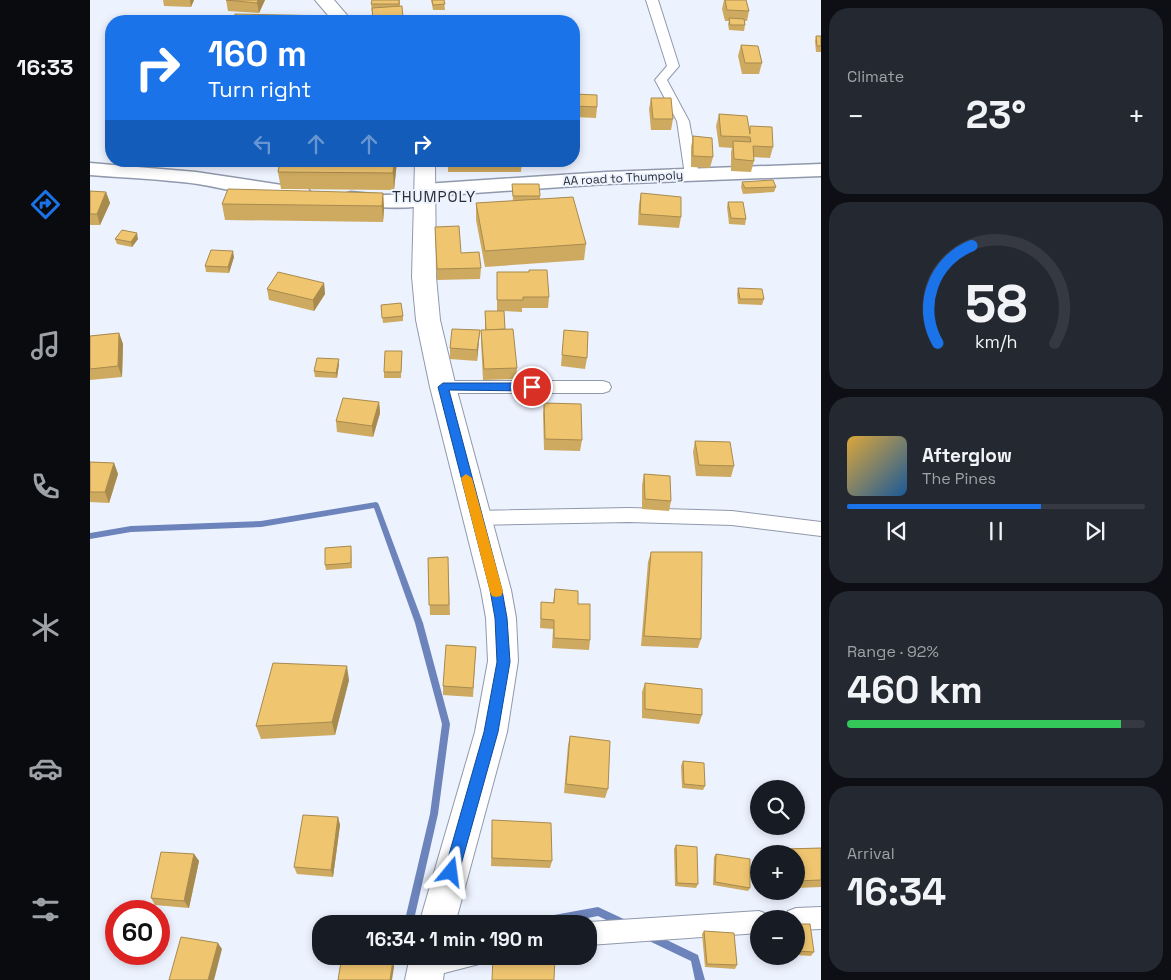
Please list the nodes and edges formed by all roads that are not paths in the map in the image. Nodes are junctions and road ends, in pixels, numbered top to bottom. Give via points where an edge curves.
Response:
1 (324, 0) edge
2 (652, 0) edge
3 (338, 15) edge
4 (424, 167) edge
5 (90, 169) edge
6 (821, 170) edge
7 (692, 175) junction
8 (425, 195) junction
9 (443, 387) junction
10 (603, 387) dead end
11 (476, 518) junction
12 (821, 529) edge
13 (440, 915) edge
14 (821, 918) edge
15 (805, 919) edge
16 (750, 923) edge
17 (597, 934) edge

1 - 3 main road
2 - 7 street via 673,66 661,80 683,121
4 - 8 main road
5 - 8 main road, AA road to Thumpoly via 196,178 268,190 384,201
6 - 7 main road, AA road to Thumpoly
7 - 8 main road, AA road to Thumpoly via 606,178
8 - 9 main road via 424,277 428,320
9 - 10 street
9 - 11 main road
11 - 12 street via 629,515 732,518
11 - 13 main road via 496,590 503,662 491,732
14 - 15 street
16 - 17 street

